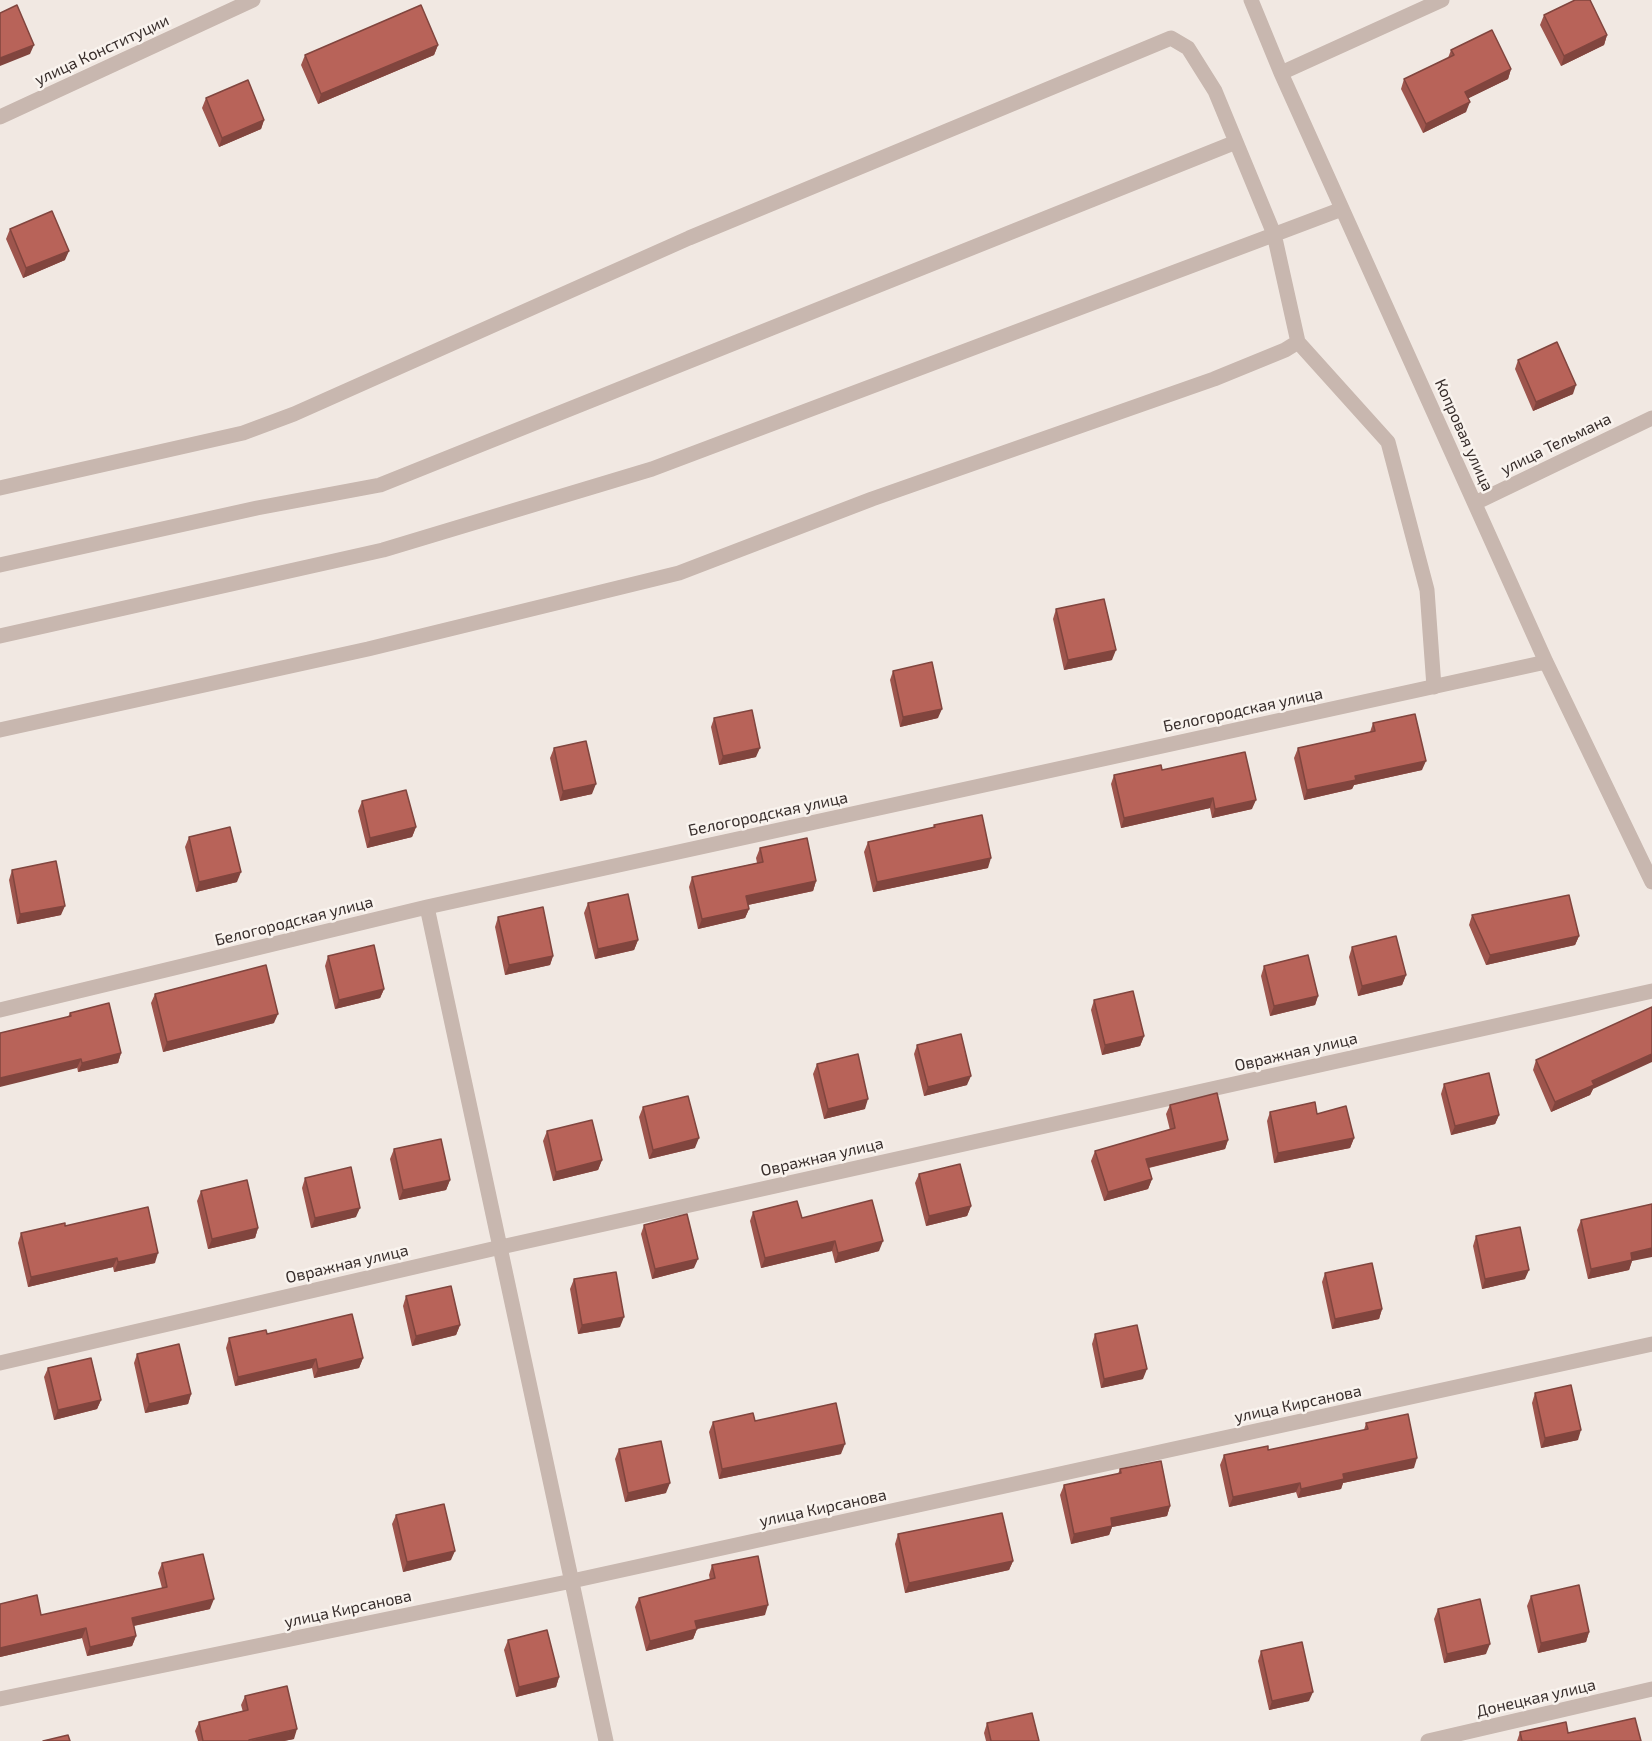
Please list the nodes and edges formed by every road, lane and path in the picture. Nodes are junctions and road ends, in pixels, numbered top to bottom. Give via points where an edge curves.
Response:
1 (253, 0) edge
2 (1251, 0) edge
3 (1442, 0) edge
4 (226, 5) edge
5 (1281, 73) junction
6 (0, 117) edge
7 (1236, 142) junction
8 (1342, 209) junction
9 (1274, 234) junction
10 (1298, 342) junction
11 (1652, 418) edge
12 (0, 488) edge
13 (1475, 503) junction
14 (0, 565) edge
15 (0, 636) edge
16 (1546, 662) junction
17 (1434, 687) junction
18 (0, 730) edge
19 (1652, 882) edge
20 (427, 907) junction
21 (1652, 991) edge
22 (0, 1010) edge
23 (501, 1247) junction
24 (1652, 1344) edge
25 (0, 1363) edge
26 (572, 1581) junction
27 (1652, 1689) edge
28 (0, 1699) edge
29 (606, 1741) edge
30 (1428, 1741) edge

1 - 4 street, улица Конституции
2 - 5 street, Копровая улица
3 - 5 street
4 - 6 street, улица Конституции
5 - 8 street, Копровая улица
7 - 9 street
7 - 12 street via 1215,92 1188,48 1171,38 689,238 294,414 243,433
7 - 14 street via 380,485 256,508
8 - 9 street
8 - 13 street, Копровая улица
9 - 10 street
9 - 15 street via 652,469 383,550
10 - 17 street via 1388,442 1427,590
10 - 18 street via 1214,379 872,499 679,573 368,649
11 - 13 street, улица Тельмана
13 - 16 street, Копровая улица
16 - 17 street, Белогородская улица
16 - 19 street, Копровая улица
17 - 20 street, Белогородская улица
20 - 22 street, Белогородская улица
20 - 23 street
21 - 23 street, Овражная улица
23 - 25 street, Овражная улица
23 - 26 street
24 - 26 street, улица Кирсанова
26 - 28 street, улица Кирсанова
26 - 29 street
27 - 30 street, Донецкая улица

